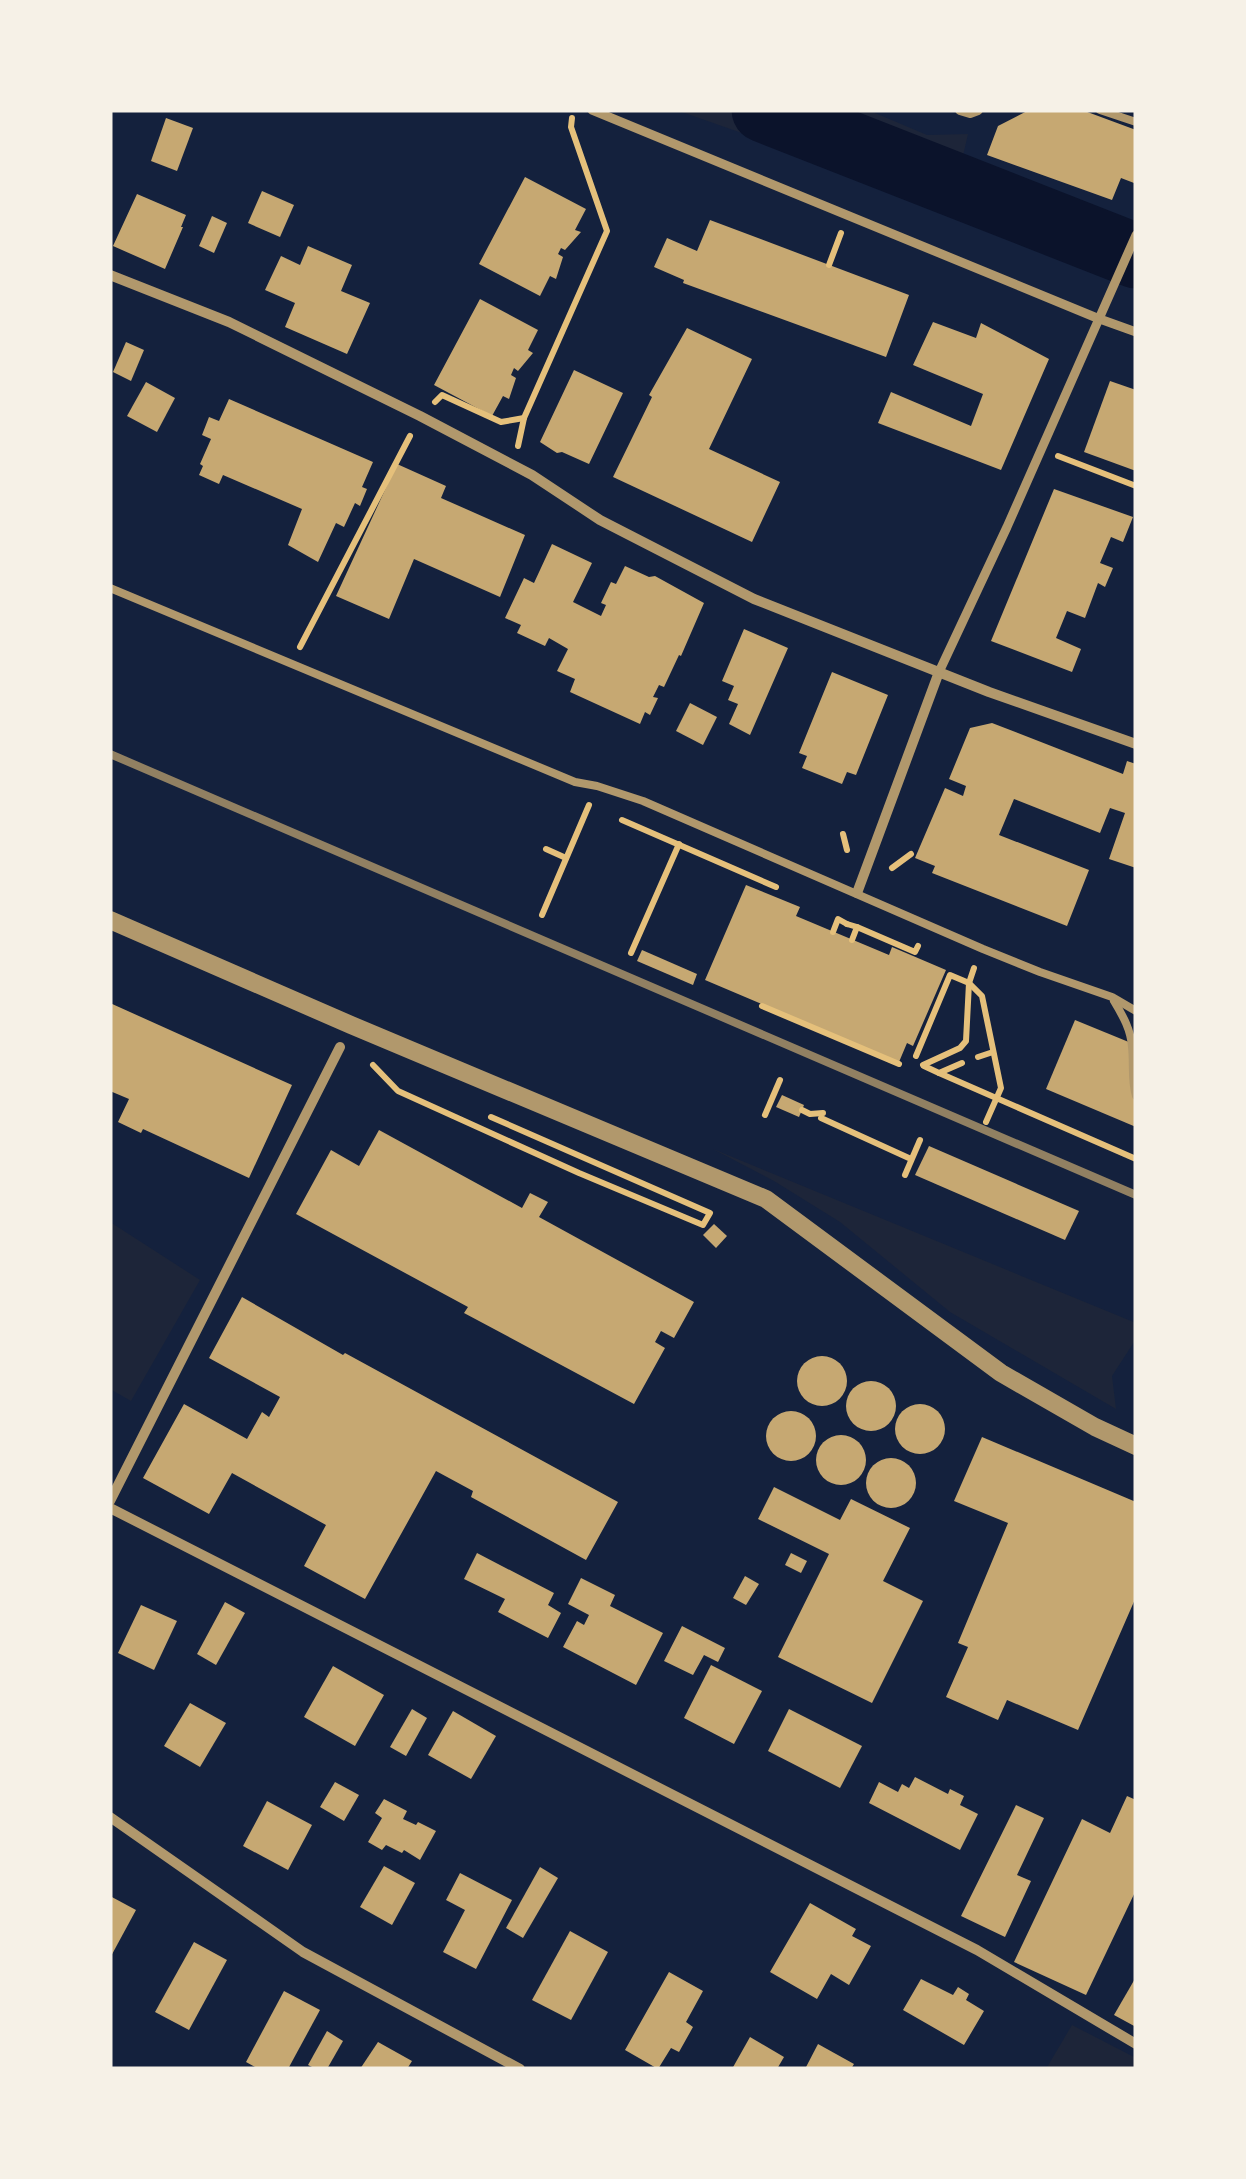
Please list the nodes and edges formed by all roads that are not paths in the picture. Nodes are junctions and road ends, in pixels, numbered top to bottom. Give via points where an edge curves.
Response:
1 (592, 110) edge
2 (960, 110) edge
3 (978, 110) edge
4 (1100, 110) edge
5 (1136, 122) edge
6 (1136, 235) edge
7 (110, 275) edge
8 (1097, 318) junction
9 (1136, 332) edge
10 (110, 588) edge
11 (938, 672) junction
12 (1136, 744) edge
13 (856, 893) junction
14 (110, 920) edge
15 (1112, 997) junction
16 (1136, 1008) edge
17 (351, 1024) junction
18 (1132, 1030) edge
19 (340, 1047) joint
20 (1134, 1048) edge
21 (1134, 1072) edge
22 (1136, 1096) edge
23 (1136, 1446) edge
24 (110, 1504) edge
25 (110, 1817) edge
26 (1136, 2044) edge
27 (520, 2069) edge

1 - 8 street
2 - 3 street
4 - 5 lane
6 - 8 street
7 - 11 street via 228,322 420,416 754,599
8 - 9 street
8 - 11 street
10 - 13 lane
11 - 12 street
11 - 13 street
13 - 15 lane
14 - 17 street
15 - 16 lane
15 - 18 lane
17 - 19 lane
17 - 23 street via 766,1199 1000,1373
18 - 20 lane
19 - 24 street
20 - 21 lane
21 - 22 lane
24 - 26 street via 977,1950
25 - 27 street via 303,1952

